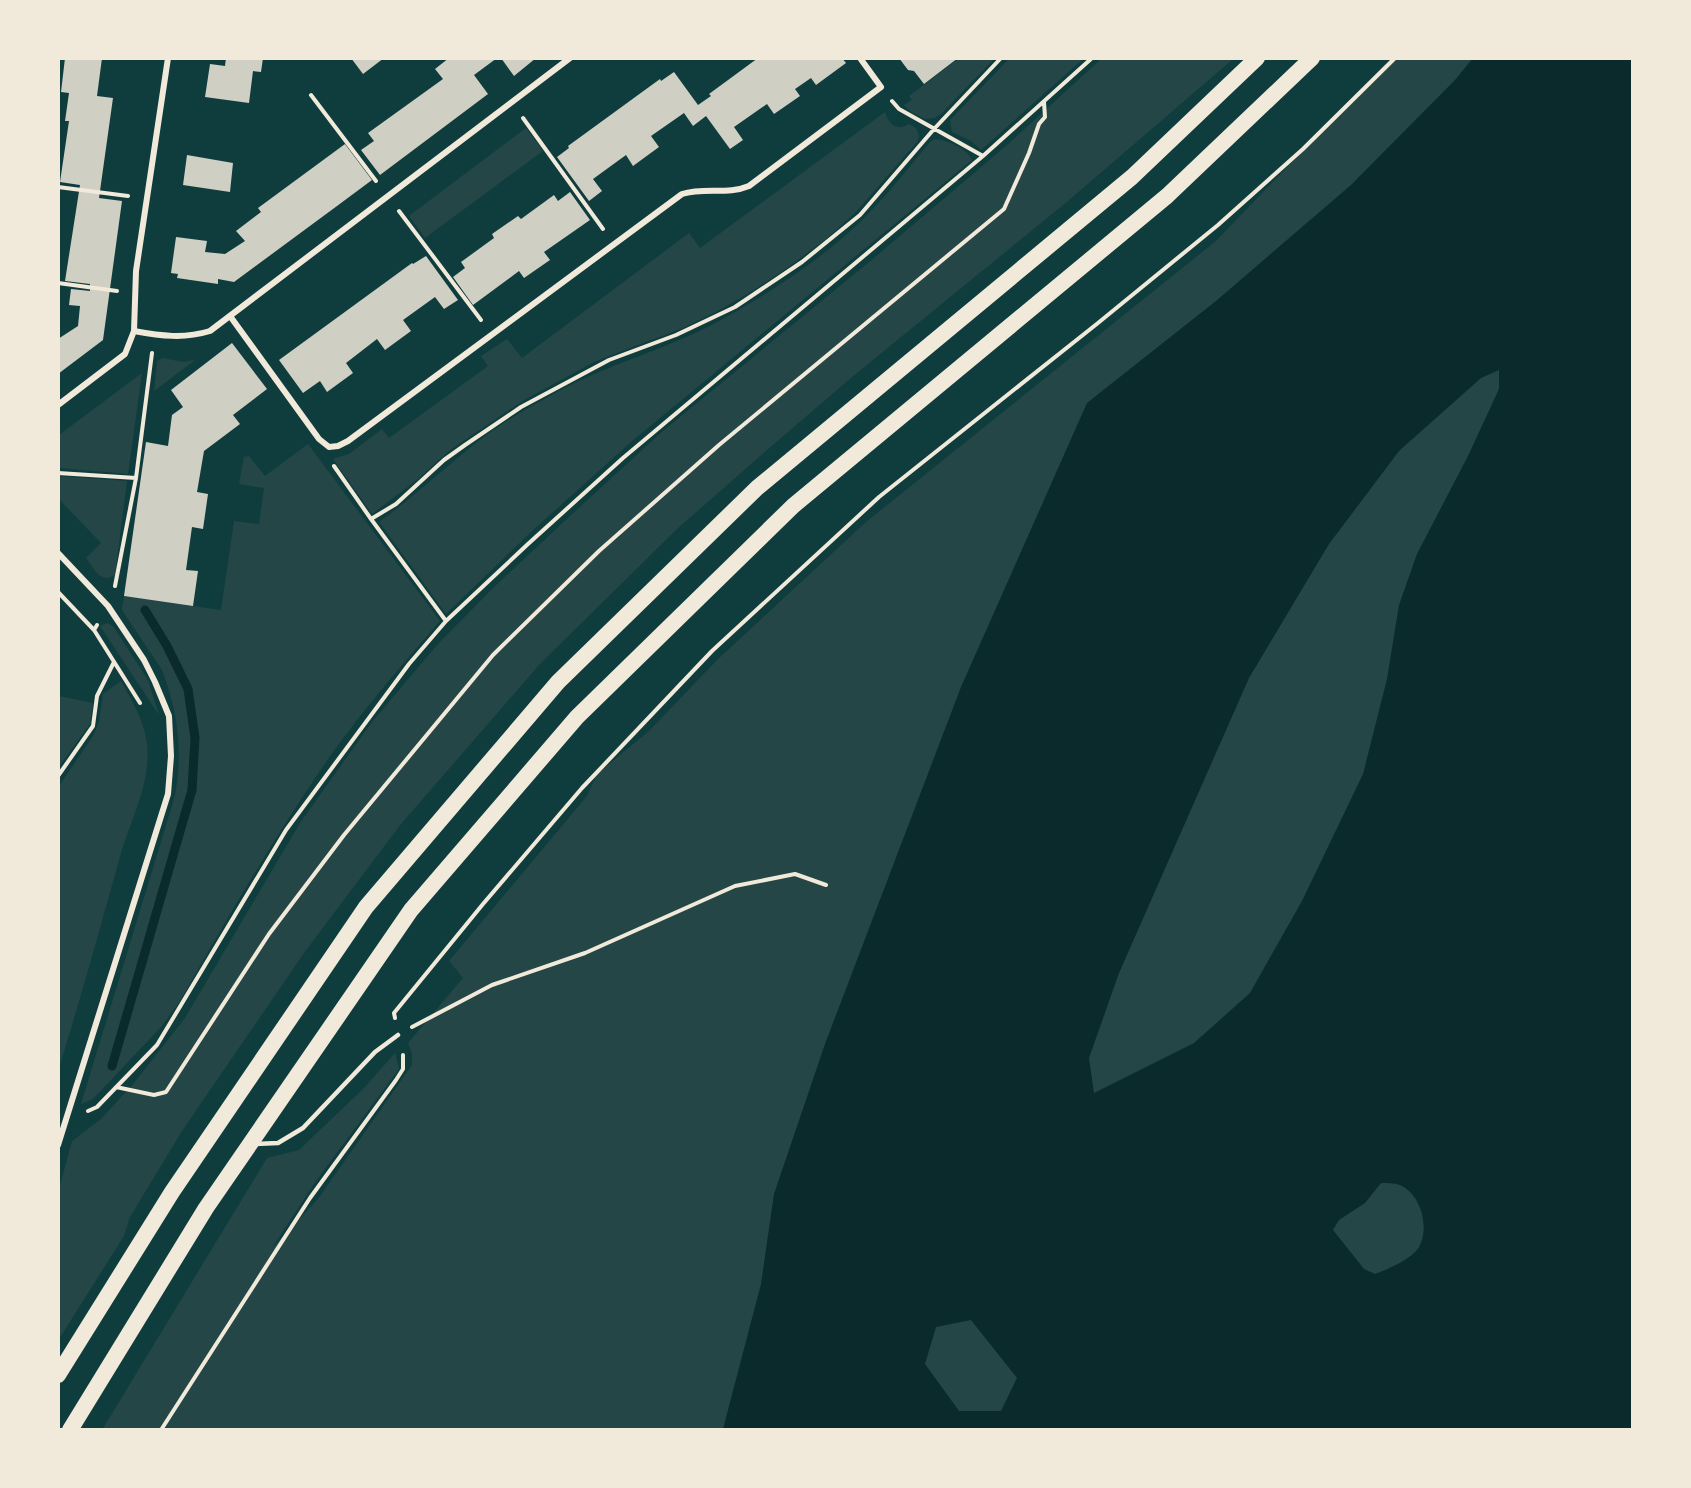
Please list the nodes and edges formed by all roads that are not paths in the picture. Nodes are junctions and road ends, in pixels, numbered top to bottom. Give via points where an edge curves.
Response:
1 (168, 58) edge
2 (570, 58) edge
3 (860, 58) edge
4 (1257, 58) edge
5 (1312, 58) edge
6 (230, 316) junction
7 (134, 331) junction
8 (58, 405) edge
9 (58, 553) edge
10 (398, 1035) road end
11 (250, 1144) junction
12 (58, 1145) edge
13 (58, 1375) edge
14 (70, 1430) edge

1 - 7 street via 135,293
2 - 6 street
3 - 6 street via 881,87 749,186 737,191 694,190 682,194 338,446 329,447 319,440
4 - 13 highway via 1132,177 757,488 558,682 366,907 172,1191
5 - 11 highway via 1167,196 793,506 577,717 411,910
6 - 7 street via 210,330 192,336
7 - 8 street via 125,354
9 - 12 street via 108,606 144,660 169,716 171,765 168,794
10 - 11 lane via 375,1052 303,1128 278,1143
11 - 14 highway via 206,1208

